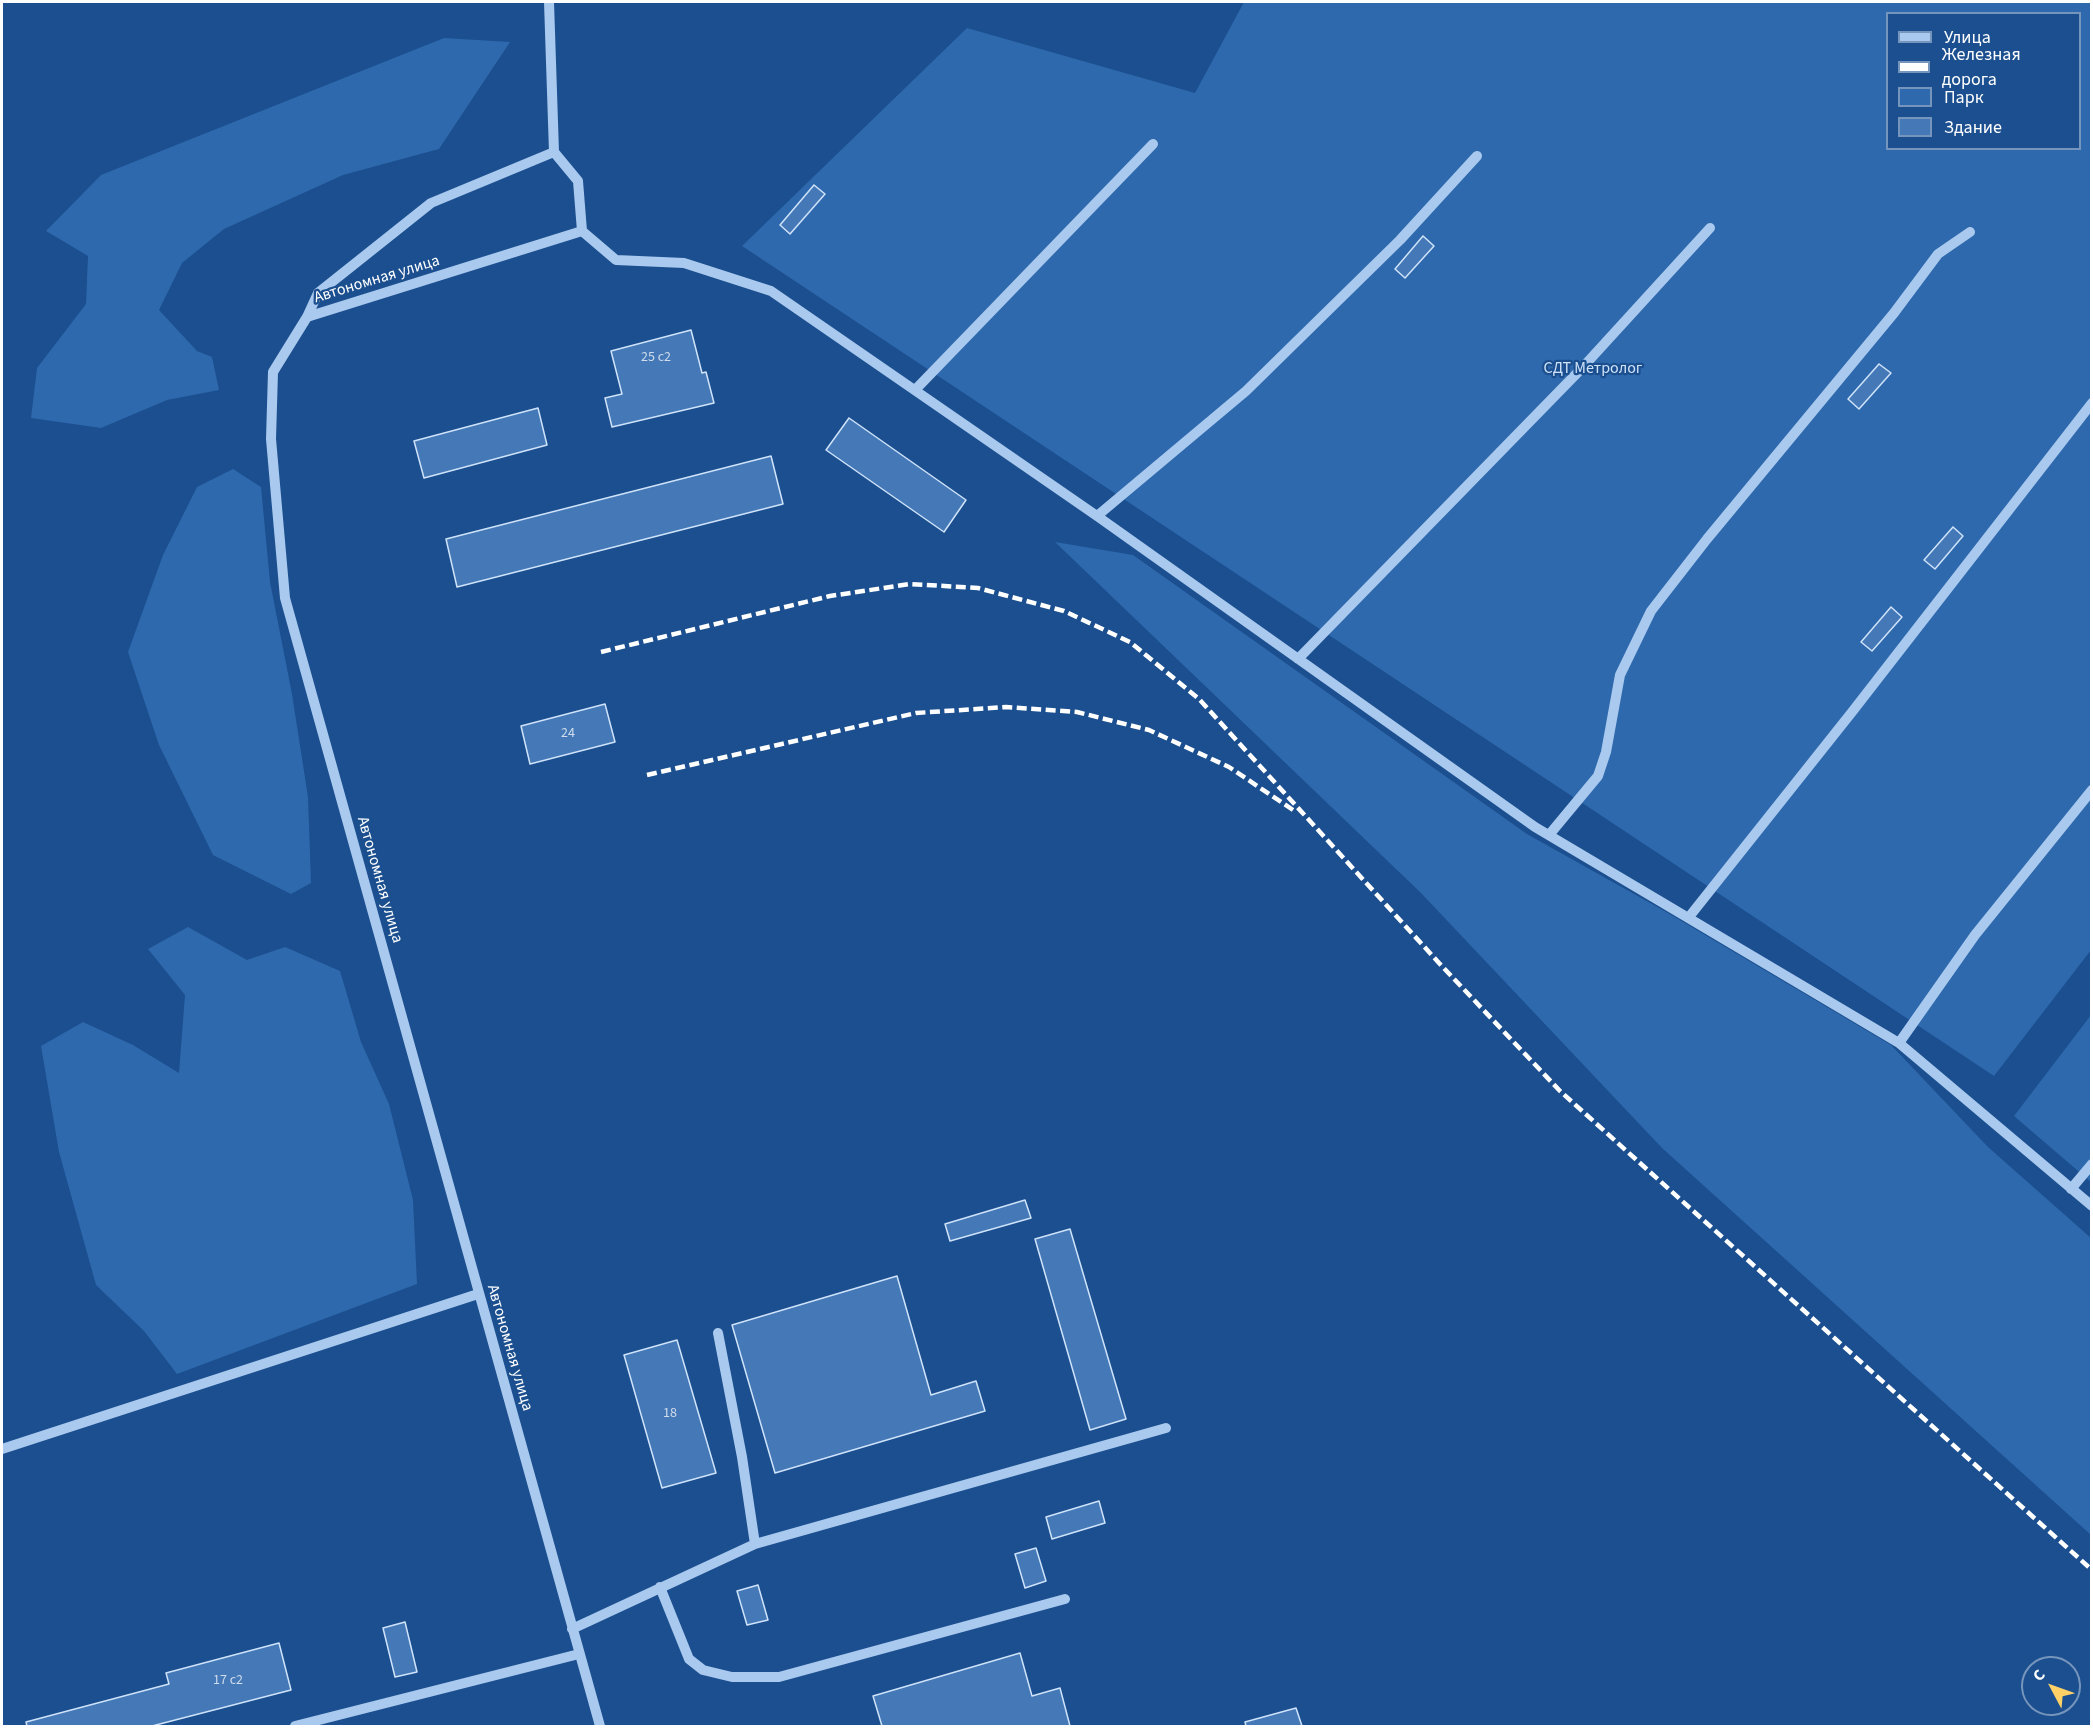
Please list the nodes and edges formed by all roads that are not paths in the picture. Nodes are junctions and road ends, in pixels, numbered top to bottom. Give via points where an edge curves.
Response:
1 (549, 2) edge
2 (1153, 144) dead end
3 (554, 152) junction
4 (1477, 156) dead end
5 (1710, 228) dead end
6 (582, 231) junction
7 (1970, 232) dead end
8 (307, 317) junction
9 (915, 390) junction
10 (2091, 403) edge
11 (1097, 516) junction
12 (1298, 659) junction
13 (2091, 790) edge
14 (1549, 835) junction
15 (1689, 917) junction
16 (1899, 1043) junction
17 (2091, 1164) edge
18 (2071, 1190) junction
19 (2091, 1206) edge
20 (478, 1294) junction
21 (718, 1333) dead end
22 (1166, 1428) dead end
23 (2, 1449) edge
24 (755, 1544) junction
25 (660, 1587) junction
26 (1065, 1599) dead end
27 (572, 1629) junction
28 (579, 1654) junction
29 (295, 1726) edge
30 (600, 1726) edge

1 - 3 street
2 - 9 street
3 - 6 street via 578,181
3 - 8 street via 431,203 318,293
4 - 11 street via 1400,240 1246,391
5 - 12 street via 1583,367
6 - 8 street, Автономная улица
6 - 9 street via 616,260 684,263 771,291
7 - 14 street via 1938,254 1651,611 1620,675 1598,776
8 - 20 street, Автономная улица via 273,372 271,439 285,598
9 - 11 street
10 - 15 street
11 - 12 street
12 - 14 street
13 - 16 street via 1975,935
14 - 15 street
15 - 16 street
16 - 18 street
17 - 18 street
18 - 19 street
20 - 23 street
20 - 27 street, Автономная улица
21 - 24 street
22 - 24 street
24 - 25 street
25 - 26 street via 689,1659 703,1670 732,1677 779,1677
25 - 27 street
27 - 28 street, Автономная улица
28 - 29 street
28 - 30 street, Автономная улица

